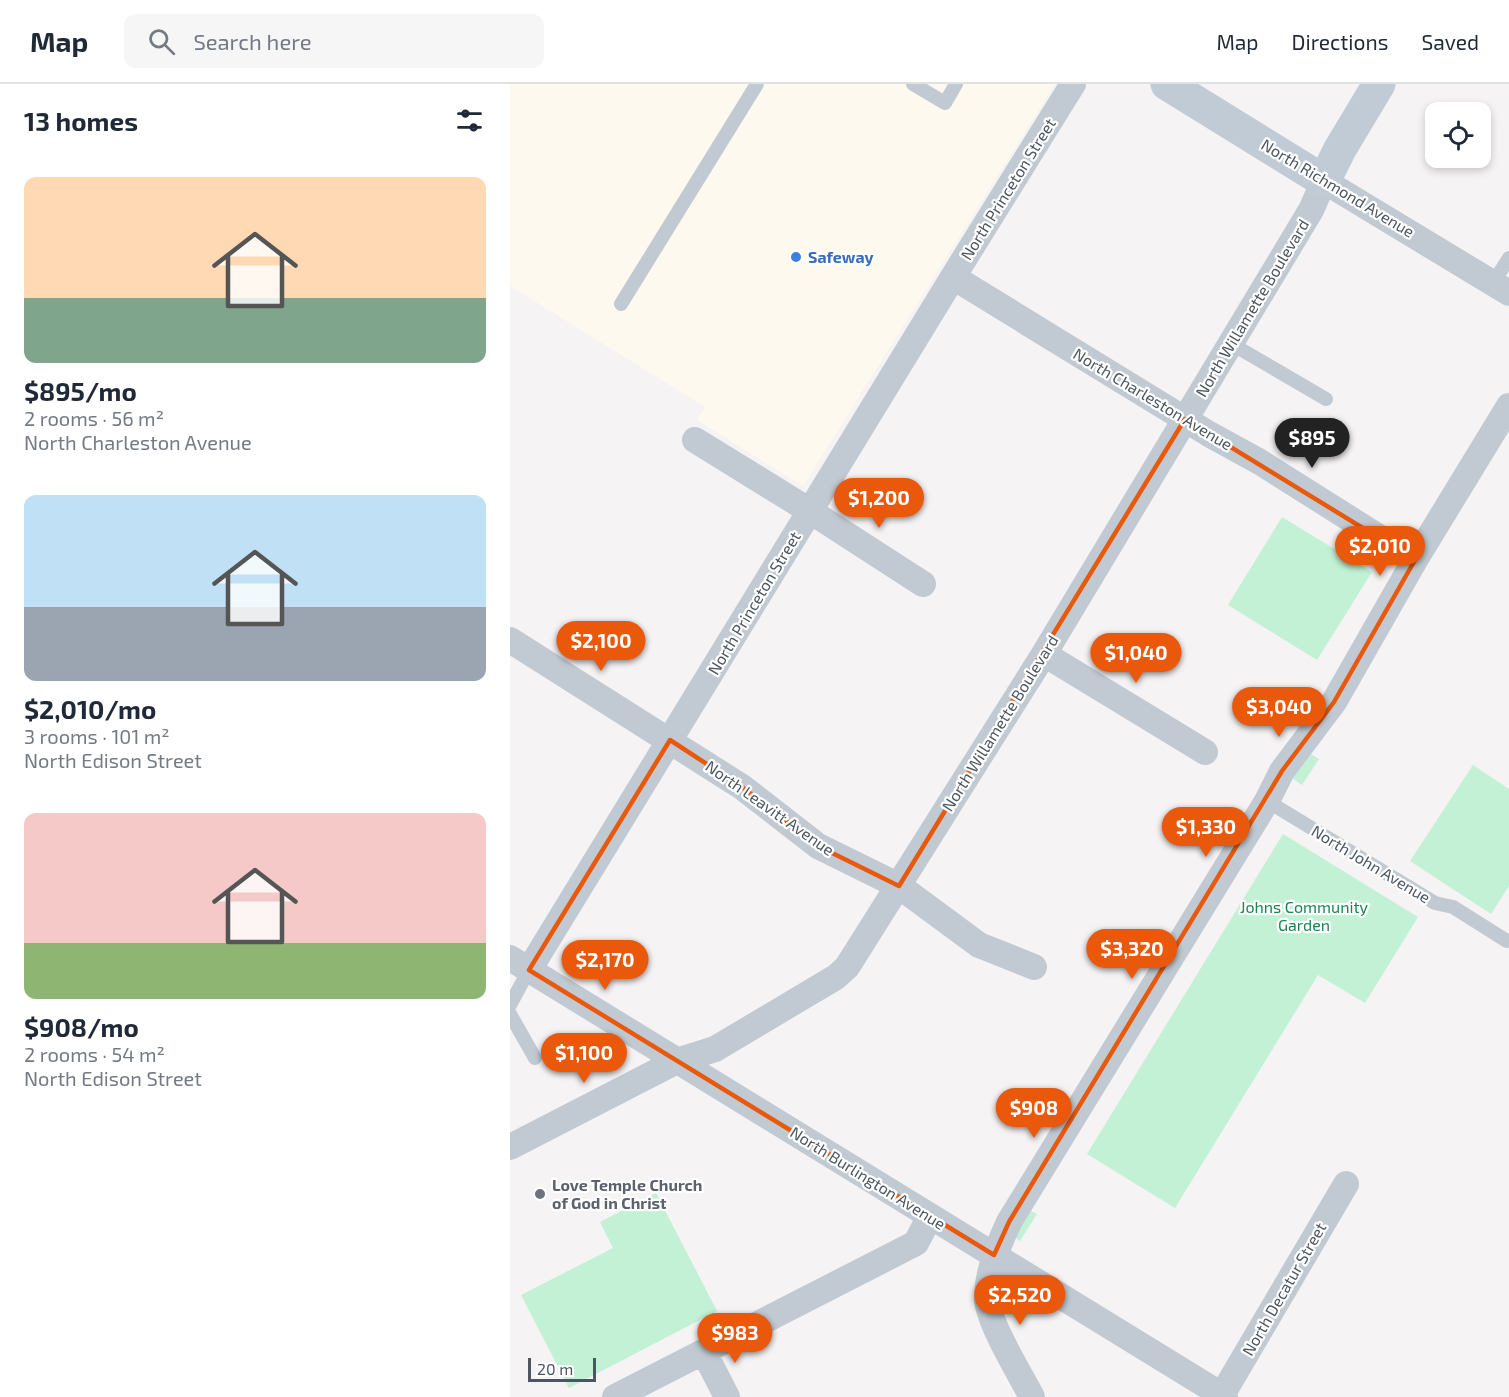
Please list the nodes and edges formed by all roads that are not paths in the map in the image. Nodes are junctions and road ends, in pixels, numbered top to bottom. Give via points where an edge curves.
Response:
1 (757, 84) edge
2 (914, 84) edge
3 (956, 84) edge
4 (1073, 84) edge
5 (1167, 84) edge
6 (1379, 84) edge
7 (1324, 181) junction
8 (1509, 258) edge
9 (953, 277) junction
10 (1501, 288) edge
11 (621, 304) dead end
12 (1230, 343) junction
13 (1326, 399) dead end
14 (1509, 406) edge
15 (1185, 419) junction
16 (695, 440) dead end
17 (810, 511) junction
18 (1415, 560) junction
19 (923, 584) dead end
20 (510, 640) edge
21 (1044, 654) junction
22 (670, 740) junction
23 (1205, 752) dead end
24 (1267, 801) junction
25 (899, 886) junction
26 (1507, 941) dead end
27 (519, 964) edge
28 (1034, 967) dead end
29 (510, 1005) edge
30 (510, 1014) edge
31 (535, 1058) dead end
32 (677, 1061) junction
33 (510, 1147) edge
34 (1346, 1184) dead end
35 (930, 1216) junction
36 (994, 1255) junction
37 (704, 1352) junction
38 (1224, 1396) edge
39 (615, 1397) edge
40 (727, 1397) edge
41 (1032, 1397) edge

1 - 11 lane
2 - 3 lane via 945,103
4 - 9 street, North Princeton Street
5 - 7 main road, North Richmond Avenue
6 - 7 main road, North Willamette Boulevard
7 - 10 street, North Richmond Avenue
7 - 12 street, North Willamette Boulevard via 1311,210
8 - 10 lane
9 - 15 street, North Charleston Avenue
9 - 17 street, North Princeton Street
12 - 13 lane
12 - 15 street, North Willamette Boulevard
14 - 18 street
15 - 18 street, North Charleston Avenue
15 - 21 street, North Willamette Boulevard
16 - 17 street
17 - 19 street
17 - 22 street, North Princeton Street
18 - 24 street via 1334,702 1282,771
20 - 22 street, North Leavitt Avenue
21 - 23 street
21 - 25 street, North Willamette Boulevard
22 - 25 street, North Leavitt Avenue via 742,787 818,846
22 - 27 street, North Princeton Street
24 - 26 lane, North John Avenue via 1435,903 1453,907
24 - 36 street via 1009,1222
25 - 28 street, North Leavitt Avenue via 979,945
25 - 32 street, North Willamette Boulevard via 841,974 715,1049
27 - 29 lane
27 - 32 street, North Burlington Avenue
30 - 31 lane
32 - 33 street, North Willamette Boulevard
32 - 35 street, North Burlington Avenue
34 - 38 street, North Decatur Street
35 - 36 street, North Burlington Avenue
35 - 37 street via 916,1243
36 - 38 street, North Burlington Avenue
36 - 41 street via 987,1299 990,1316
37 - 39 street
37 - 40 street

